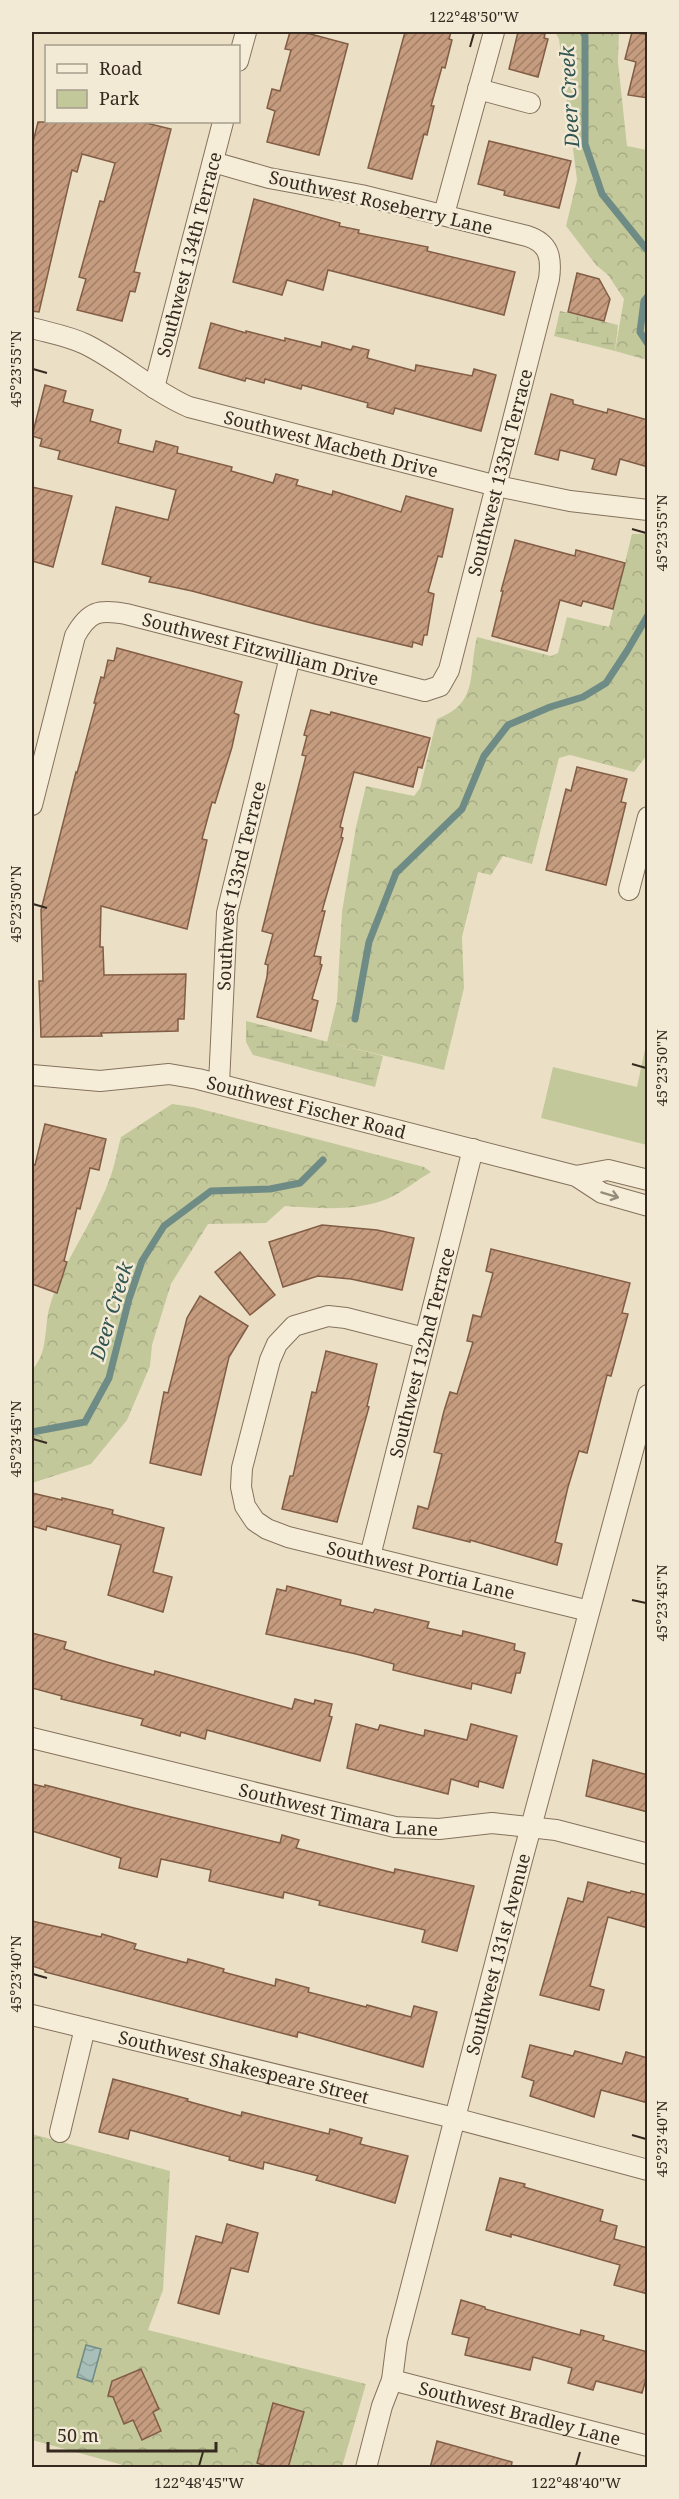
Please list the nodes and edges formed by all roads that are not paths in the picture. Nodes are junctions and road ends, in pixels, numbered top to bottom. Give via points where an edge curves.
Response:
1 (246, 32) edge
2 (494, 32) edge
3 (240, 54) edge
4 (478, 89) junction
5 (531, 103) dead end
6 (223, 123) edge
7 (213, 162) junction
8 (444, 214) junction
9 (546, 247) joint
10 (32, 328) edge
11 (154, 388) junction
12 (497, 486) junction
13 (648, 510) edge
14 (290, 657) junction
15 (432, 690) joint
16 (32, 805) edge
17 (648, 818) edge
18 (629, 890) dead end
19 (32, 1075) edge
20 (219, 1084) junction
21 (473, 1149) junction
22 (576, 1176) junction
23 (648, 1180) edge
24 (648, 1206) edge
25 (424, 1338) junction
26 (648, 1395) edge
27 (642, 1442) edge
28 (370, 1556) junction
29 (589, 1611) junction
30 (32, 1738) edge
31 (531, 1827) junction
32 (648, 1854) edge
33 (32, 2015) edge
34 (85, 2028) junction
35 (454, 2118) junction
36 (60, 2132) dead end
37 (648, 2170) edge
38 (392, 2380) junction
39 (648, 2446) edge
40 (366, 2468) edge

1 - 3 street
2 - 4 street
4 - 5 street
4 - 8 street
6 - 7 street, Southwest 134th Terrace
7 - 8 street, Southwest Roseberry Lane
7 - 11 street, Southwest 134th Terrace
8 - 9 street, Southwest Roseberry Lane via 527,236
9 - 12 street, Southwest 133rd Terrace via 551,258 549,279
10 - 11 street, Southwest Macbeth Drive via 87,345
11 - 12 street, Southwest Macbeth Drive via 189,407
12 - 13 street, Southwest Macbeth Drive via 570,501
12 - 15 street, Southwest 133rd Terrace via 449,670 440,686
14 - 15 street, Southwest Fitzwilliam Drive
14 - 16 street, Southwest Fitzwilliam Drive via 126,614 100,612 90,616 75,636
14 - 20 street, Southwest 133rd Terrace via 227,914
17 - 18 street
19 - 20 street, Southwest Fischer Road via 100,1081 169,1074
20 - 21 street, Southwest Fischer Road
21 - 22 street, Southwest Fischer Road
21 - 25 street, Southwest 132nd Terrace
22 - 23 street, Southwest Fischer Road via 608,1170
22 -> 24 street, Southwest Fischer Road via 602,1193
25 - 28 street, Southwest 132nd Terrace
25 - 28 street, Southwest Portia Lane via 337,1316 301,1323 282,1336 273,1351 242,1468 243,1497 255,1521 288,1537
26 - 27 street, Southwest 131st Avenue
27 - 29 street, Southwest 131st Avenue
28 - 29 street, Southwest Portia Lane
29 - 31 street, Southwest 131st Avenue
30 - 31 street, Southwest Timara Lane via 395,1827 439,1829 492,1822
31 - 32 street, Southwest Timara Lane
31 - 35 street, Southwest 131st Avenue
33 - 34 street, Southwest Shakespeare Street
34 - 35 street, Southwest Shakespeare Street
34 - 36 street
35 - 37 street, Southwest Shakespeare Street
35 - 38 street, Southwest 131st Avenue via 397,2341
38 - 39 street, Southwest Bradley Lane
38 - 40 street, Southwest 131st Avenue

